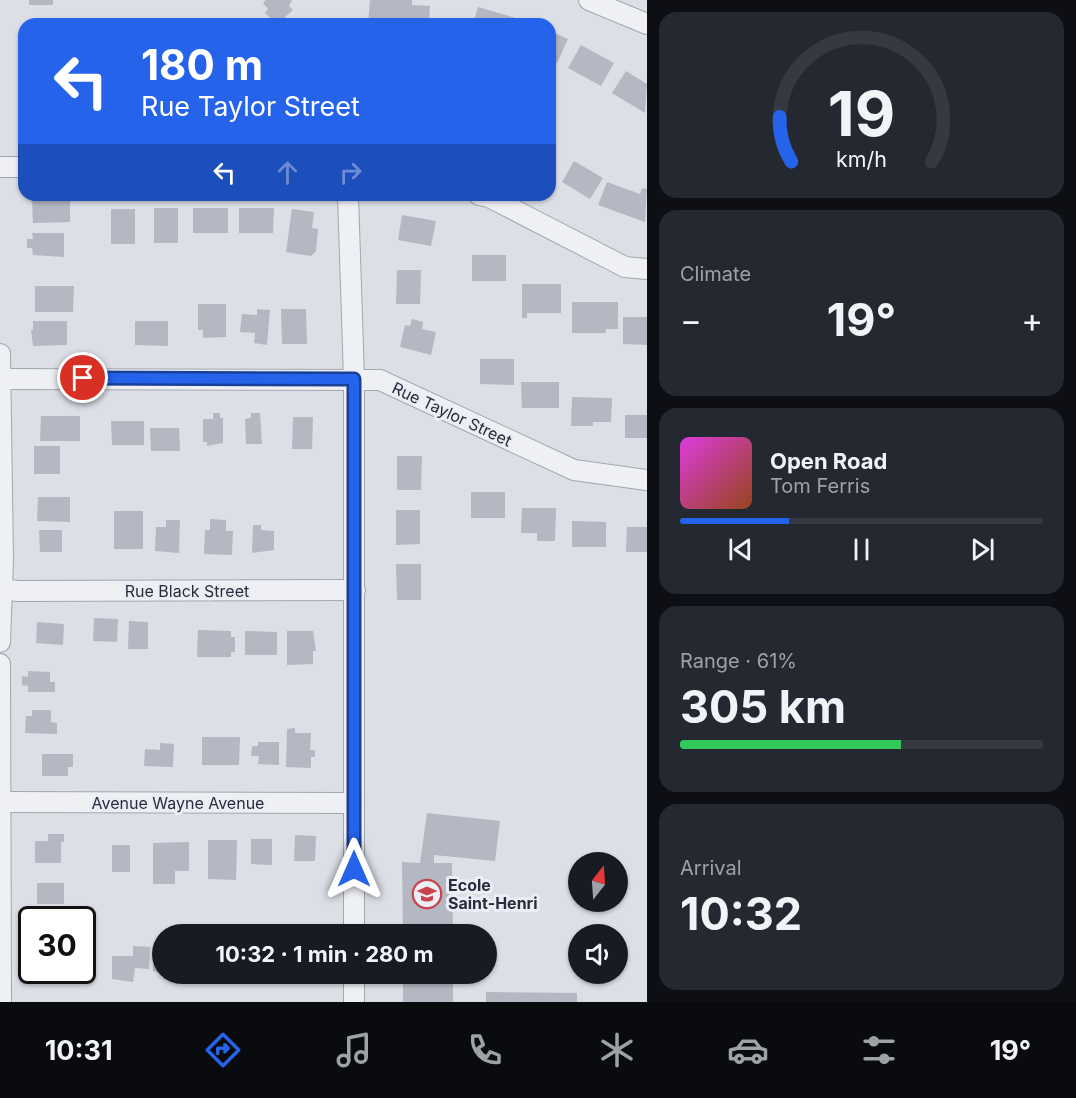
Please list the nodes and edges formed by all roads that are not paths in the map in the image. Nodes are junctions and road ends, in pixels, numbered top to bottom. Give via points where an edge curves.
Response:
1 (589, 0) edge
2 (647, 24) edge
3 (0, 167) edge
4 (18, 167) edge
5 (348, 201) edge
6 (497, 201) edge
7 (647, 269) edge
8 (0, 354) edge
9 (0, 379) edge
10 (354, 379) junction
11 (647, 480) edge
12 (9, 590) edge
13 (356, 590) junction
14 (0, 642) edge
15 (0, 664) edge
16 (1, 802) edge
17 (354, 803) junction
18 (354, 924) edge
19 (354, 984) edge
20 (1, 1002) edge
21 (354, 1002) edge

1 - 2 street
3 - 4 street
5 - 10 street
6 - 7 street via 625,267
8 - 9 street
9 - 10 street, Rue Taylor Street
9 - 12 street via 3,560
10 - 11 street, Rue Taylor Street via 380,380 574,470
10 - 13 street
12 - 13 street, Rue Black Street
12 - 14 street
13 - 17 street
15 - 16 street
16 - 17 street, Avenue Wayne Avenue
16 - 20 street
17 - 18 street
19 - 21 street

